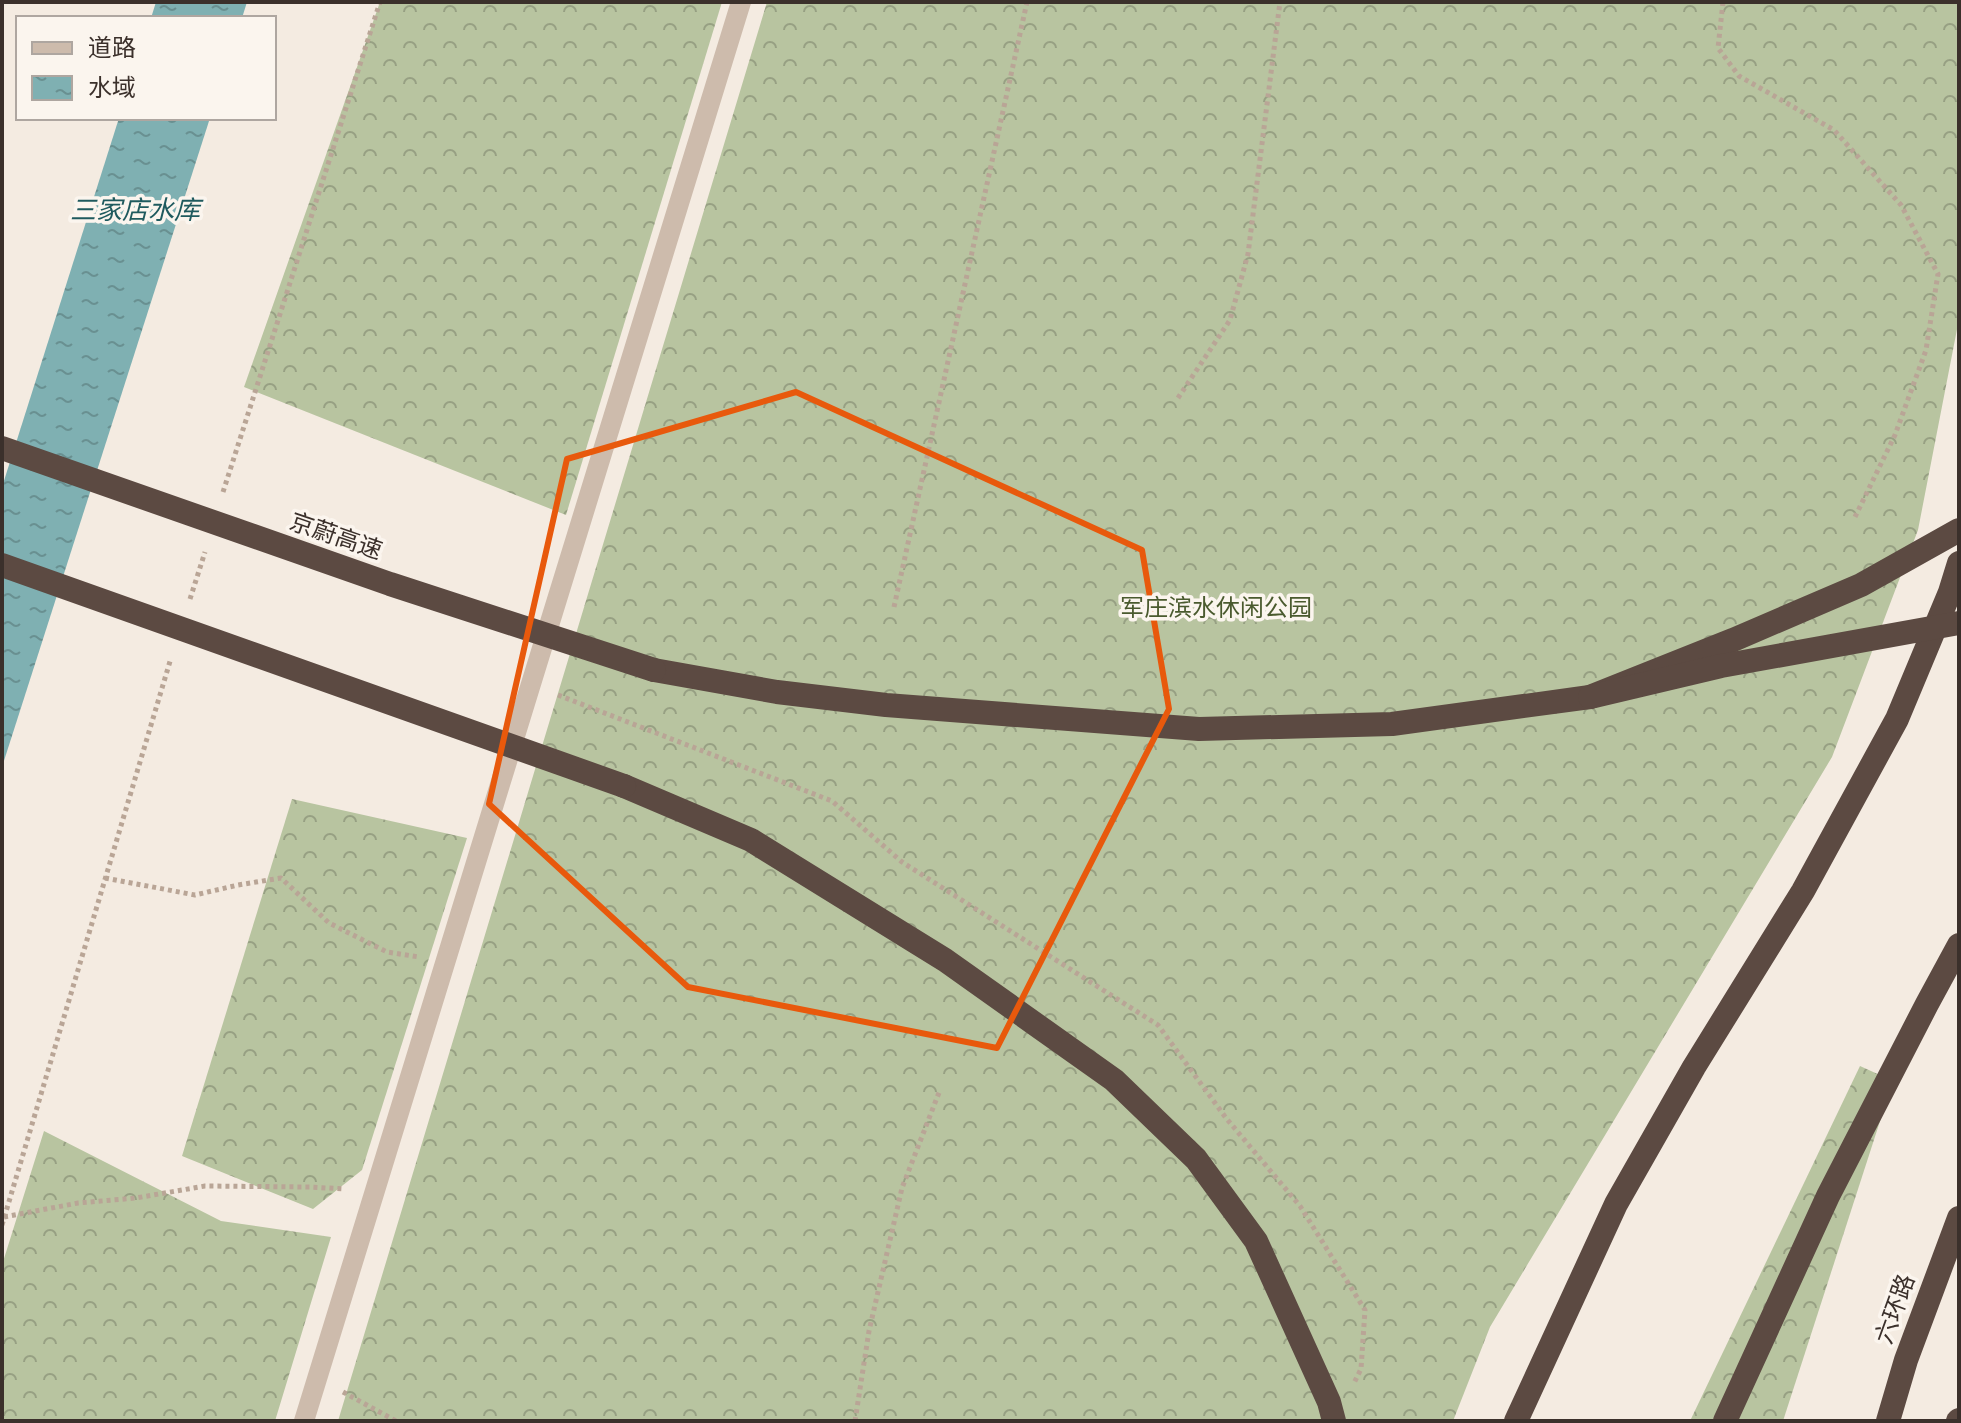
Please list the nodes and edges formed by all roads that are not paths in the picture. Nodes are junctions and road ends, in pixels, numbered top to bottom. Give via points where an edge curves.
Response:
1 (741, 2) edge
2 (2, 448) edge
3 (1959, 530) edge
4 (1959, 563) edge
5 (2, 565) edge
6 (1959, 623) edge
7 (1590, 697) junction
8 (1959, 945) edge
9 (1959, 1218) edge
10 (304, 1421) edge
11 (1334, 1421) edge
12 (1516, 1421) edge
13 (1725, 1421) edge
14 (1888, 1421) edge

1 - 10 street
2 - 7 highway, 京蔚高速, bridge via 654,670 777,692 1199,729 1392,724
3 - 7 highway, bridge via 1861,585
4 - 12 highway via 1897,719 1803,891 1616,1204
5 - 11 highway, bridge via 624,786 751,840 945,960 1114,1080 1196,1159 1256,1241
6 - 7 highway, bridge via 1721,666
8 - 13 highway via 1828,1196
9 - 14 highway, 六环路

